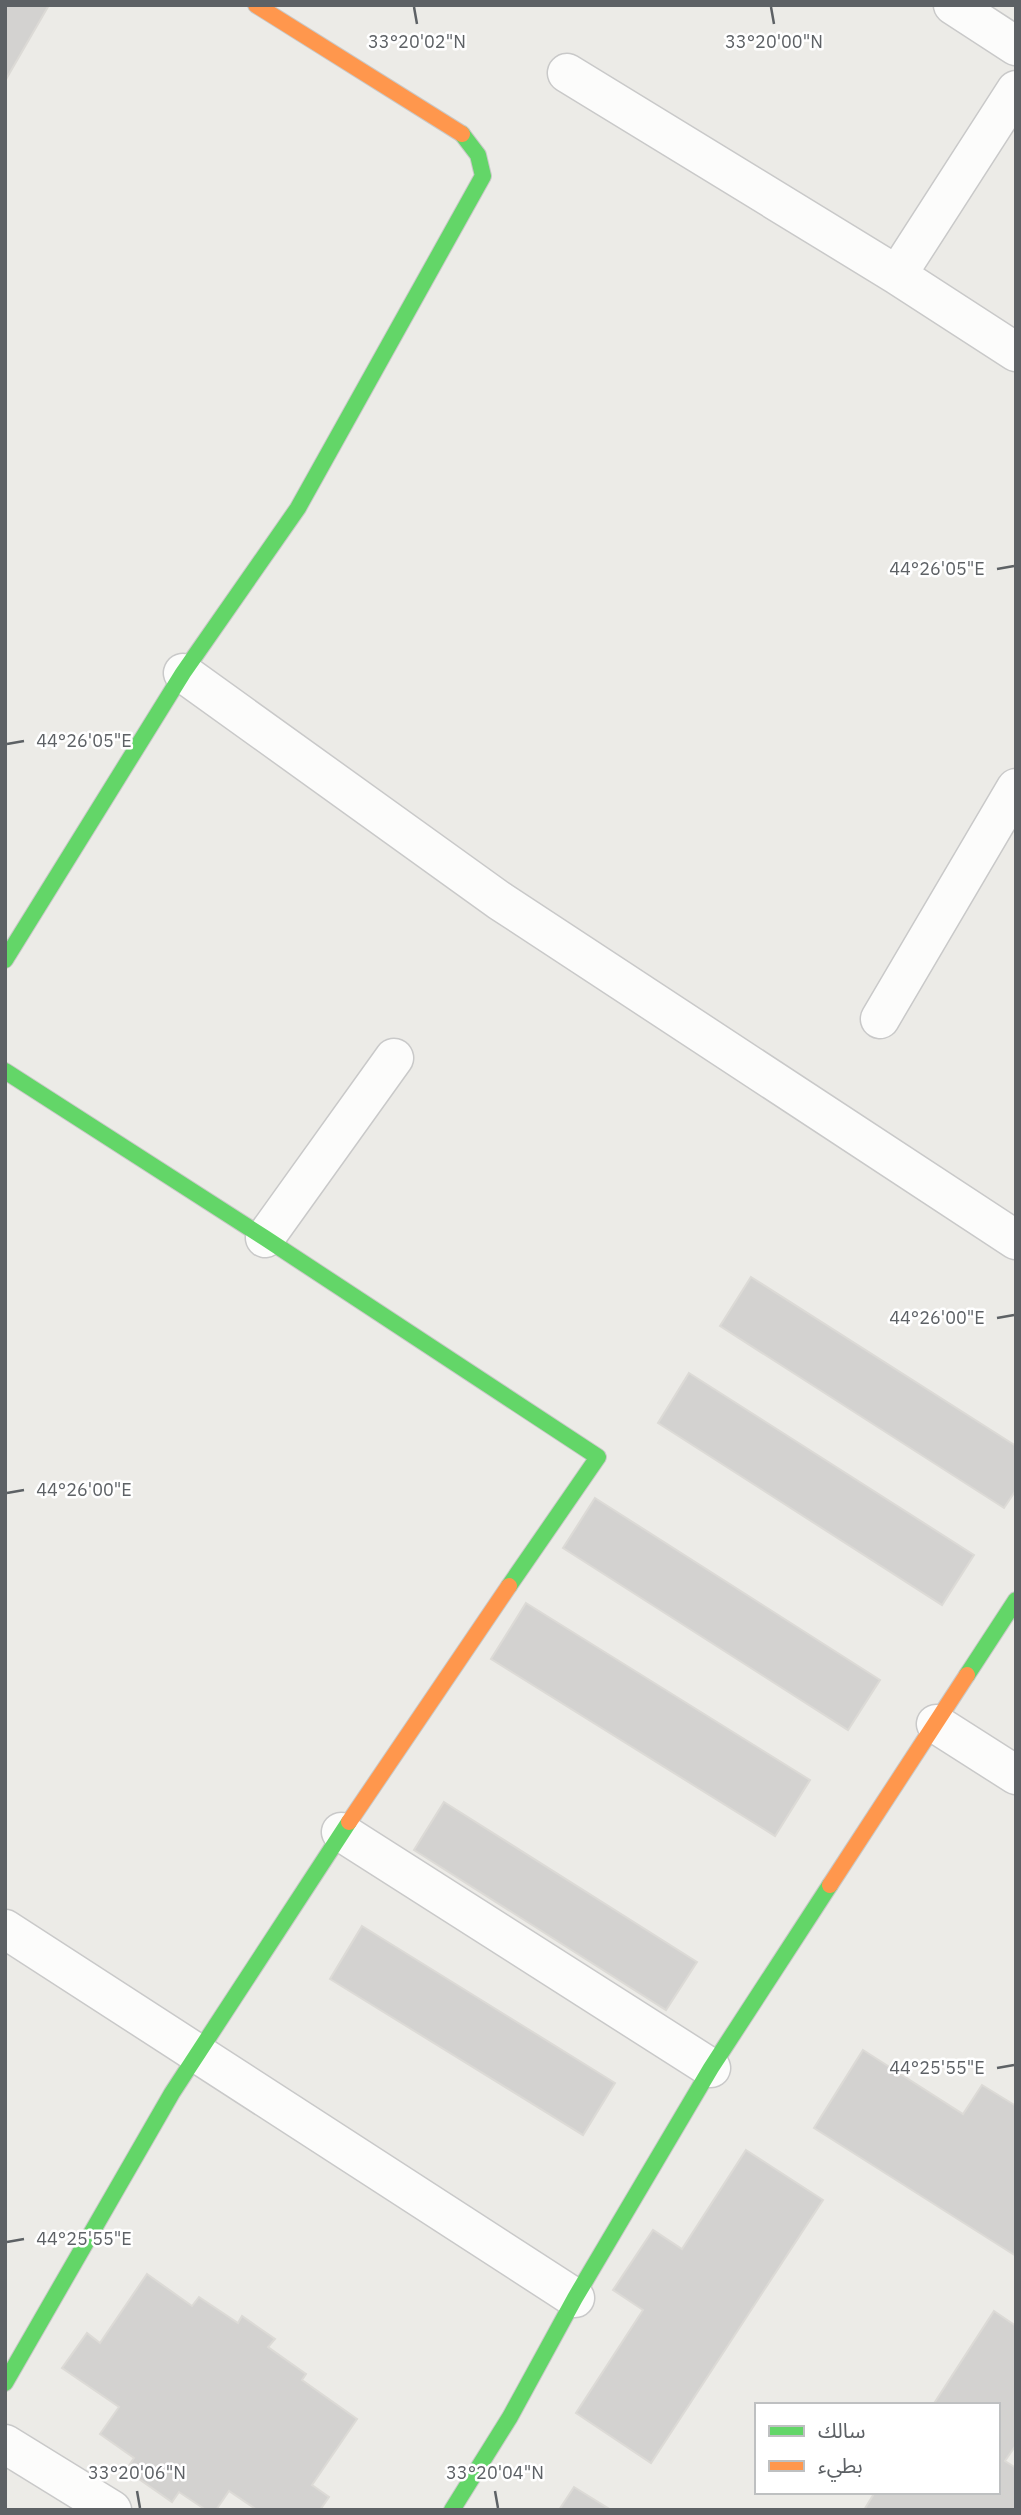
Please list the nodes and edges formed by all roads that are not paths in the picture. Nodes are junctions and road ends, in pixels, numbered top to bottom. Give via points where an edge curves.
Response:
1 (256, 5) edge
2 (953, 5) edge
3 (1016, 46) edge
4 (567, 73) dead end
5 (1016, 90) edge
6 (897, 275) junction
7 (1016, 352) edge
8 (183, 673) junction
9 (1016, 788) edge
10 (5, 960) edge
11 (880, 1019) dead end
12 (394, 1058) dead end
13 (5, 1071) edge
14 (265, 1238) junction
15 (1016, 1240) edge
16 (1016, 1600) edge
17 (936, 1724) junction
18 (1016, 1775) edge
19 (341, 1832) junction
20 (5, 1929) edge
21 (196, 2054) junction
22 (711, 2068) junction
23 (575, 2298) junction
24 (5, 2383) edge
25 (5, 2444) edge
26 (112, 2510) edge
27 (452, 2510) edge

1 - 8 street via 464,135 478,155 483,176 298,508
2 - 3 street
4 - 6 street
5 - 6 street
6 - 7 street
8 - 10 street
8 - 15 street via 500,901
9 - 11 street
12 - 14 street
13 - 14 street
14 - 19 street via 598,1457
16 - 17 street
17 - 18 street
17 - 22 street
19 - 21 street
19 - 22 street
20 - 21 street
21 - 23 street
21 - 24 street
22 - 23 street
23 - 27 street
25 - 26 street

